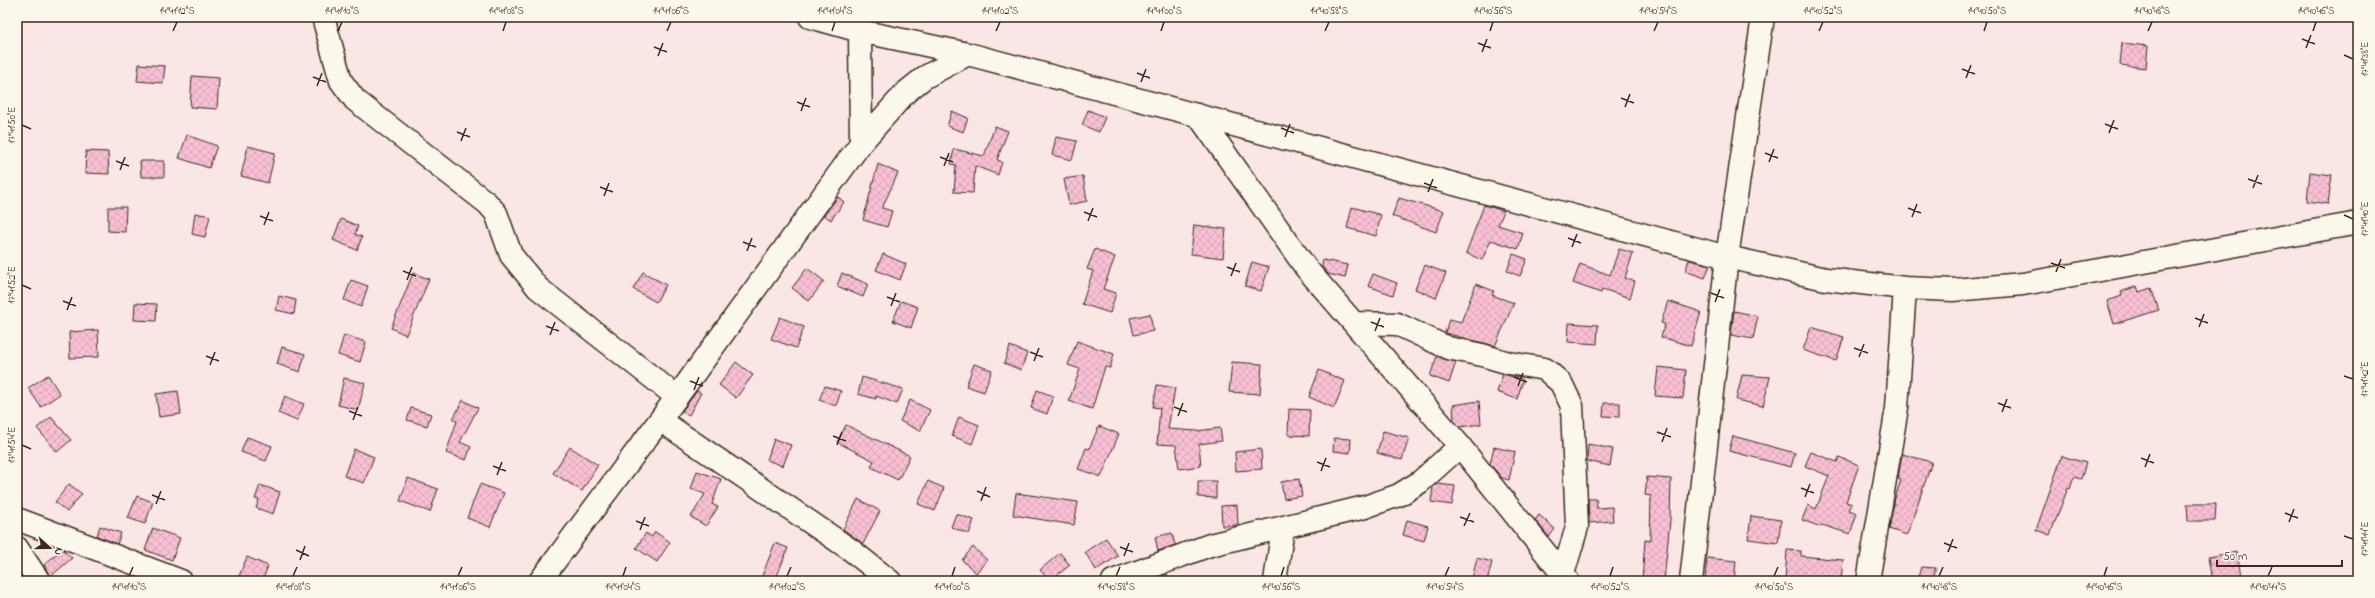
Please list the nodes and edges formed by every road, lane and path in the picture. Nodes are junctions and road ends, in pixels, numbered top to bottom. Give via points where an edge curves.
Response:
1 (323, 17) edge
2 (810, 17) edge
3 (1763, 17) edge
4 (860, 31) junction
5 (968, 54) junction
6 (1198, 115) junction
7 (861, 143) junction
8 (2358, 223) edge
9 (1727, 257) junction
10 (1906, 288) junction
11 (1354, 323) junction
12 (677, 397) junction
13 (660, 420) junction
14 (1460, 446) junction
15 (17, 519) edge
16 (1282, 528) junction
17 (17, 548) edge
18 (1566, 578) edge
19 (39, 581) edge
20 (181, 581) edge
21 (540, 581) edge
22 (890, 581) edge
23 (1113, 581) edge
24 (1275, 581) edge
25 (1691, 581) edge
26 (1868, 581) edge

1 - 12 street via 341,81 355,100 487,203 496,213 511,255 538,288
2 - 4 street
3 - 9 street
4 - 5 street
4 - 7 street
5 - 6 street
5 - 7 street via 925,77 905,93
6 - 9 street
6 - 11 street via 1306,268
7 - 12 street
8 - 10 street via 2022,284 1953,290
9 - 10 street via 1826,279
9 - 25 street
10 - 26 street via 1897,408
11 - 14 street
11 - 18 street via 1397,324 1448,348 1545,369 1561,383 1572,406 1577,527
12 - 13 street
13 - 21 street
13 - 22 street via 851,550
14 - 16 street via 1420,482 1399,494 1365,507
14 - 18 street
15 - 20 street
16 - 23 street via 1210,545
16 - 24 street
17 - 19 street

